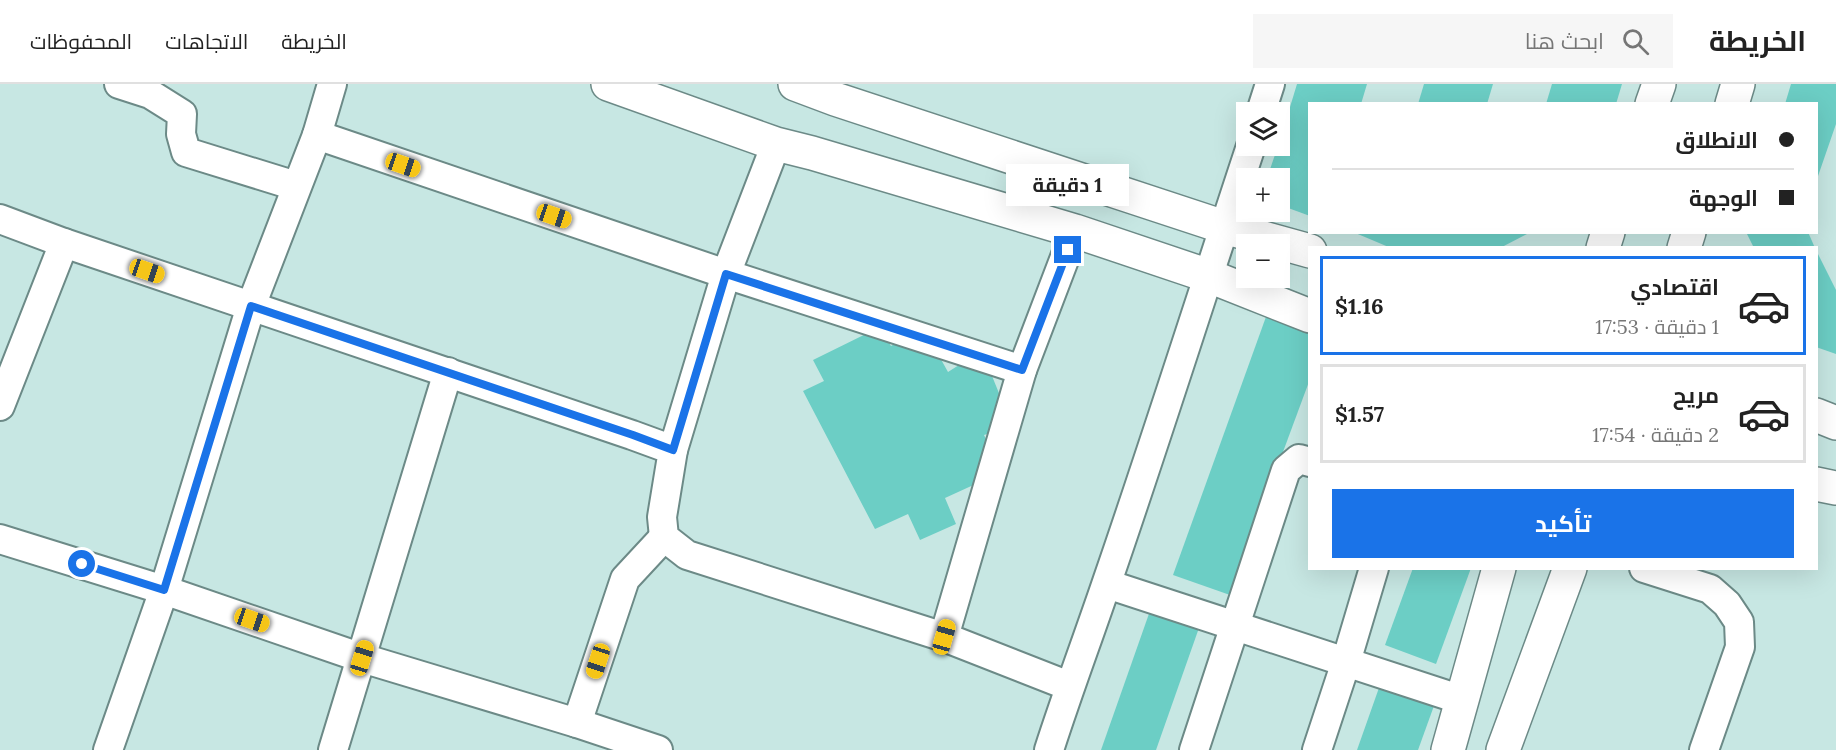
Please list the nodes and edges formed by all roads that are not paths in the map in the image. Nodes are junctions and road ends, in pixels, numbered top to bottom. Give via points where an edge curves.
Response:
1 (119, 84) edge
2 (332, 84) edge
3 (608, 84) edge
4 (795, 84) edge
5 (1270, 84) edge
6 (1659, 84) edge
7 (1738, 84) edge
8 (1264, 102) edge
9 (1653, 102) edge
10 (1733, 102) edge
11 (317, 135) junction
12 (776, 144) junction
13 (1248, 156) edge
14 (296, 186) junction
15 (0, 219) edge
16 (1224, 227) junction
17 (1075, 231) junction
18 (64, 243) junction
19 (1308, 249) edge
20 (726, 274) junction
21 (1209, 276) junction
22 (251, 306) junction
23 (1308, 315) edge
24 (1022, 370) junction
25 (448, 372) junction
26 (0, 406) edge
27 (1818, 416) edge
28 (1836, 423) edge
29 (673, 450) junction
30 (1308, 461) edge
31 (1818, 484) edge
32 (1836, 488) edge
33 (664, 537) junction
34 (0, 539) edge
35 (1373, 570) edge
36 (1498, 570) edge
37 (1569, 570) edge
38 (1650, 570) edge
39 (1107, 584) junction
40 (164, 590) junction
41 (1235, 626) junction
42 (944, 637) junction
43 (362, 658) junction
44 (1346, 662) junction
45 (1069, 686) junction
46 (1462, 700) junction
47 (577, 723) junction
48 (108, 750) edge
49 (333, 750) edge
50 (658, 750) edge
51 (1049, 750) edge
52 (1194, 750) edge
53 (1317, 750) edge
54 (1448, 750) edge
55 (1503, 750) edge
56 (1704, 750) edge

1 - 14 street via 150,94 182,114 181,134 186,152
2 - 11 street
3 - 12 street
4 - 16 street
5 - 8 street
6 - 9 street
7 - 10 street
11 - 14 street
11 - 20 street
12 - 17 street
12 - 20 street
13 - 16 street
14 - 22 street
15 - 18 street
16 - 19 street
16 - 21 street
17 - 21 street
17 - 24 street
18 - 22 street
18 - 26 street
20 - 24 street
20 - 29 street
21 - 23 street
21 - 39 street
22 - 25 street
22 - 40 street
24 - 42 street
25 - 29 street
25 - 43 street
27 - 28 street
29 - 33 street via 662,517
30 - 41 street via 1299,459 1286,470
31 - 32 street
33 - 42 street via 687,555
33 - 47 street via 625,579
34 - 40 street
35 - 44 street
36 - 46 street
37 - 55 street
38 - 56 street via 1710,589 1739,622 1740,646
39 - 41 street
39 - 45 street
40 - 43 street
40 - 48 street
41 - 44 street
41 - 52 street
42 - 45 street
43 - 47 street
43 - 49 street
44 - 46 street
44 - 53 street
45 - 51 street
46 - 54 street
47 - 50 street

